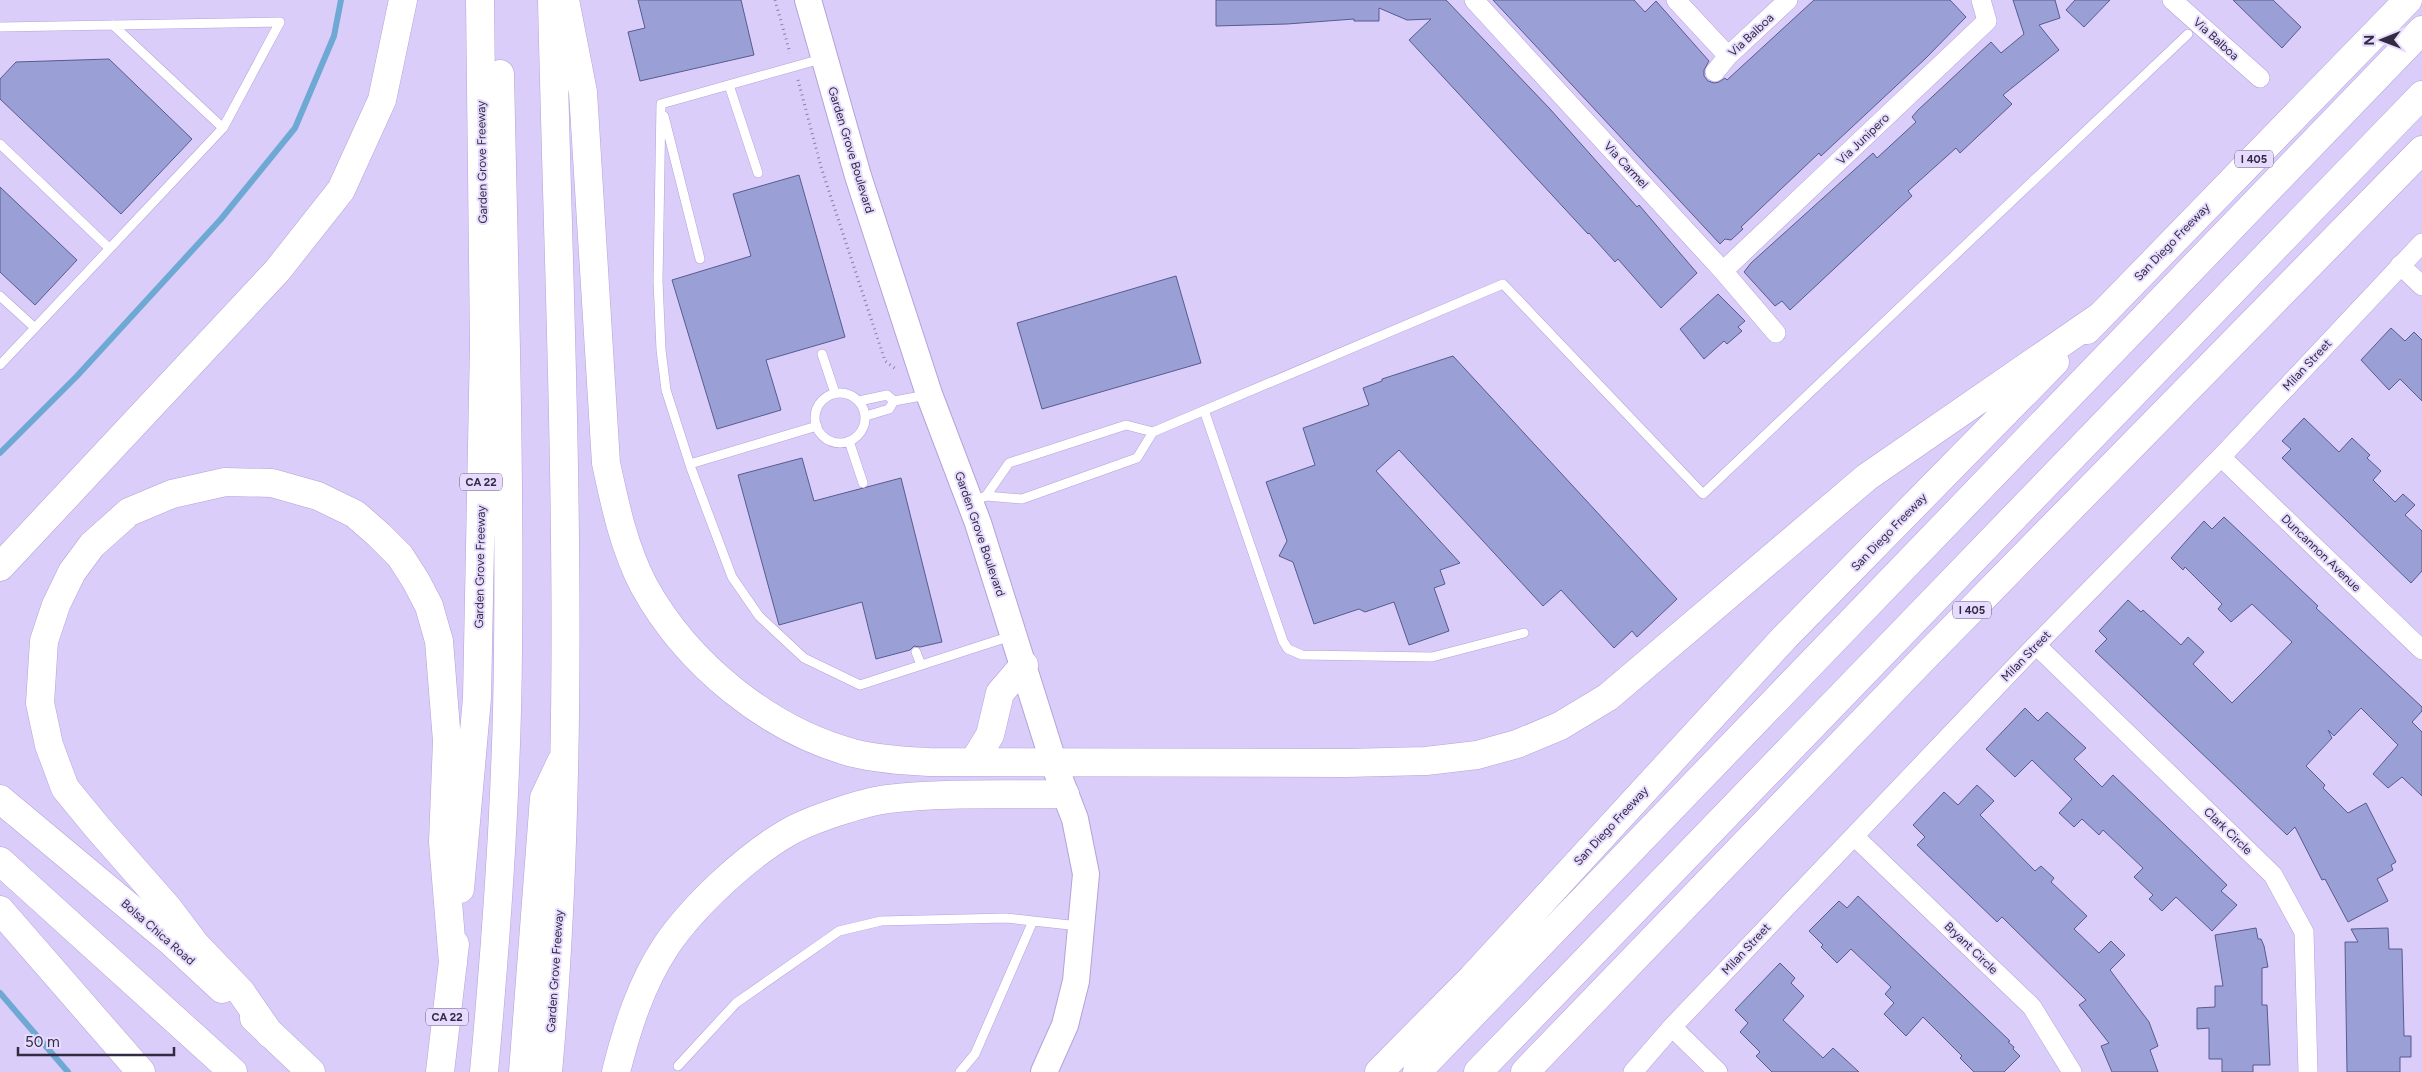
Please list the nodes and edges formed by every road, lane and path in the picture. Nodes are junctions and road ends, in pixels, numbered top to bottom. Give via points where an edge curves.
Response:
1 (403, 0) edge
2 (480, 0) edge
3 (499, 0) edge
4 (552, 0) edge
5 (566, 0) edge
6 (775, 0) edge
7 (808, 0) edge
8 (1474, 0) edge
9 (1676, 0) edge
10 (1788, 0) edge
11 (1981, 0) edge
12 (2172, 0) edge
13 (2408, 0) edge
14 (113, 25) junction
15 (0, 27) edge
16 (2422, 30) edge
17 (2188, 34) dead end
18 (1728, 56) junction
19 (824, 58) junction
20 (794, 66) junction
21 (1715, 72) dead end
22 (2260, 78) dead end
23 (729, 84) junction
24 (2422, 95) edge
25 (661, 104) junction
26 (223, 128) junction
27 (0, 144) edge
28 (2422, 150) edge
29 (758, 173) dead end
30 (2422, 243) edge
31 (109, 248) junction
32 (700, 259) dead end
33 (2400, 265) junction
34 (1724, 271) junction
35 (2422, 286) edge
36 (0, 296) edge
37 (2099, 317) junction
38 (35, 328) junction
39 (1776, 333) dead end
40 (822, 354) dead end
41 (885, 361) dead end
42 (0, 365) edge
43 (835, 393) junction
44 (929, 394) junction
45 (859, 401) junction
46 (894, 401) junction
47 (1204, 410) junction
48 (866, 416) junction
49 (817, 426) junction
50 (1153, 432) junction
51 (849, 442) junction
52 (2221, 457) junction
53 (690, 464) junction
54 (863, 483) dead end
55 (978, 499) junction
56 (0, 567) edge
57 (1524, 633) dead end
58 (1014, 635) junction
59 (2036, 645) junction
60 (2422, 650) edge
61 (916, 652) dead end
62 (921, 665) junction
63 (1024, 665) junction
64 (565, 752) junction
65 (974, 761) junction
66 (1054, 764) junction
67 (1065, 794) junction
68 (0, 799) edge
69 (1854, 836) junction
70 (0, 862) edge
71 (0, 910) edge
72 (1033, 921) junction
73 (1082, 926) junction
74 (453, 963) junction
75 (1672, 1027) junction
76 (270, 1034) junction
77 (678, 1066) dead end
78 (140, 1072) edge
79 (233, 1072) edge
80 (311, 1072) edge
81 (440, 1072) edge
82 (484, 1072) edge
83 (523, 1072) edge
84 (548, 1072) edge
85 (616, 1072) edge
86 (960, 1072) edge
87 (1044, 1072) edge
88 (1379, 1072) edge
89 (1417, 1072) edge
90 (1478, 1072) edge
91 (1525, 1072) edge
92 (1633, 1072) edge
93 (1718, 1072) edge
94 (2072, 1072) edge
95 (2308, 1072) edge

1 - 56 main road via 382,100 341,190 277,271
2 - 74 main road, Garden Grove Freeway / CA 22 via 484,345 477,698
3 - 82 main road via 508,651 505,781
4 - 64 main road, Garden Grove Freeway via 567,636
5 - 65 main road via 583,92 606,463 619,520 644,586 669,624 703,664 772,717 853,753 889,760
6 - 20 path
7 - 19 main road, Garden Grove Boulevard
8 - 34 street, Via Carmel
9 - 18 street
10 - 18 street, Via Balboa
11 - 34 street, Via Junipero via 1987,21
12 - 22 street, Via Balboa
13 - 37 main road, San Diego Freeway / I 405
14 - 15 lane
14 - 26 lane
14 - 26 lane via 280,22
16 - 89 main road
17 - 47 lane via 1703,494 1503,284
18 - 21 street, Via Balboa
19 - 20 lane
19 - 44 main road, Garden Grove Boulevard via 858,176
20 - 23 lane
20 - 41 path via 821,167
23 - 25 lane
23 - 29 lane
24 - 90 main road
25 - 32 lane
25 - 53 lane via 658,281 661,350 666,390
26 - 31 lane
27 - 31 lane
28 - 91 main road, I 405 via 1922,660
30 - 33 street, Milan Street
31 - 38 lane
33 - 35 street
33 - 52 street, Milan Street
34 - 39 street, Via Carmel
36 - 38 lane
37 - 66 main road via 1867,477 1608,697 1560,726 1517,744 1477,755 1426,760
37 - 88 main road, San Diego Freeway / I 405 via 1785,638 1472,978
38 - 42 lane
40 - 43 lane
43 - 45 lane via 844,393
43 - 49 lane via 821,402 817,409
44 - 46 lane
44 - 55 main road, Garden Grove Boulevard
45 - 46 lane via 887,395
45 - 48 lane
46 - 48 lane via 889,409
47 - 50 lane
47 - 57 lane via 1288,649 1302,656 1432,657
48 - 51 lane via 861,432
49 - 51 lane via 826,439
49 - 53 lane
50 - 55 lane via 1137,458 1022,499
50 - 55 lane via 1126,425 1009,463
51 - 54 lane
52 - 59 street, Milan Street
52 - 60 street, Duncannon Avenue
53 - 62 lane via 732,577 759,616 804,658 860,685
55 - 58 main road, Garden Grove Boulevard
58 - 62 lane
58 - 63 main road, Garden Grove Boulevard
59 - 69 street, Milan Street
59 - 95 street, Clark Circle via 2273,875 2304,932
61 - 62 lane
63 - 65 main road via 1000,693 990,734
63 - 66 main road, Garden Grove Boulevard
64 - 83 main road via 544,798
64 - 84 main road, Garden Grove Freeway via 560,912
65 - 66 main road
66 - 67 main road, Garden Grove Boulevard
67 - 73 main road, Garden Grove Boulevard via 1075,819 1086,874
67 - 85 main road via 937,795 886,799 842,811 788,832 722,882 666,946 628,1027
68 - 76 main road, Bolsa Chica Road via 169,940
69 - 75 street, Milan Street
69 - 94 street, Bryant Circle via 2032,1007
70 - 79 main road
71 - 78 main road
72 - 73 lane
72 - 77 lane via 1006,918 881,921 840,931 736,1003
72 - 86 lane via 975,1054
73 - 87 main road, Garden Grove Boulevard via 1076,981 1065,1025
74 - 76 main road via 443,842 447,741 439,641 429,606 416,580 400,556 355,514 318,496 272,483 225,482 172,494 129,512 92,545 72,572 44,641 40,703 49,746 65,788 196,945 241,992
74 - 81 main road, Garden Grove Freeway / CA 22
75 - 92 street, Milan Street
75 - 93 street
76 - 80 main road, Bolsa Chica Road

